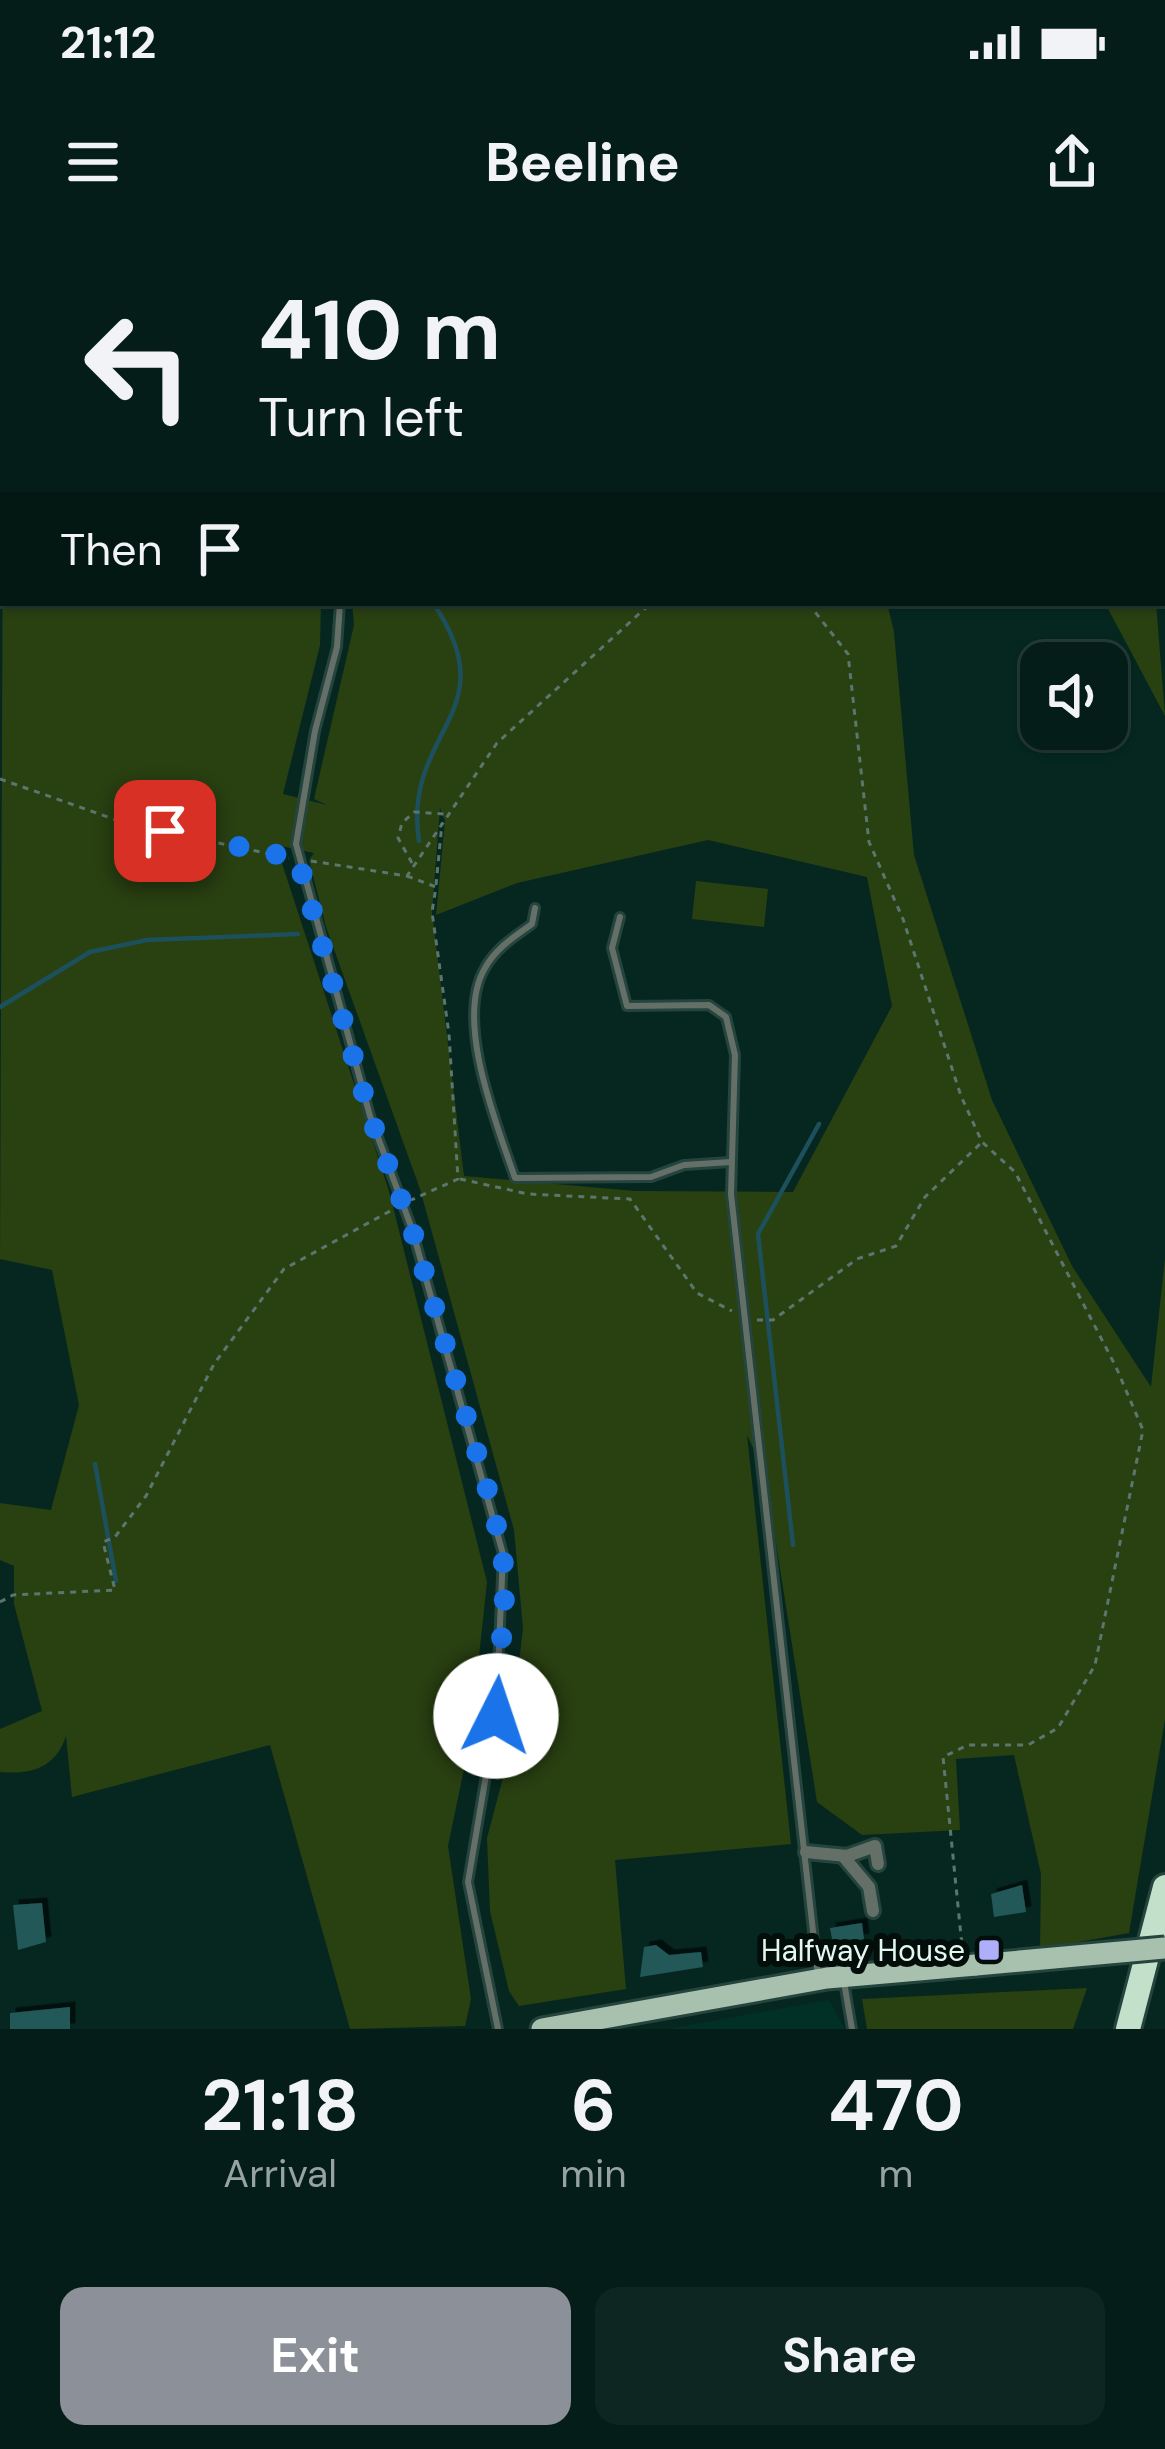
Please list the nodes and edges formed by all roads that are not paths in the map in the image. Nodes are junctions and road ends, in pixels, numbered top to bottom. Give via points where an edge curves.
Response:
1 (340, 606) edge
2 (535, 908) dead end
3 (620, 917) dead end
4 (733, 1162) junction
5 (806, 1852) junction
6 (843, 1856) junction
7 (878, 1864) dead end
8 (1165, 1887) edge
9 (873, 1911) dead end
10 (1165, 1948) edge
11 (819, 1979) junction
12 (843, 1979) junction
13 (498, 2029) edge
14 (542, 2029) edge
15 (853, 2029) edge
16 (1128, 2029) edge

1 - 13 lane via 296,844 370,1116 478,1453 506,1577 491,1758 469,1882
2 - 4 lane via 532,924 482,972 473,1008 515,1178 651,1177
3 - 4 lane via 613,948 627,1006 709,1006 725,1017 735,1055
4 - 5 lane
5 - 6 street
5 - 11 lane
6 - 7 street via 874,1846
6 - 9 street via 869,1887
8 - 16 highway
10 - 12 main road, bridge
11 - 12 main road
11 - 14 main road
12 - 15 lane

